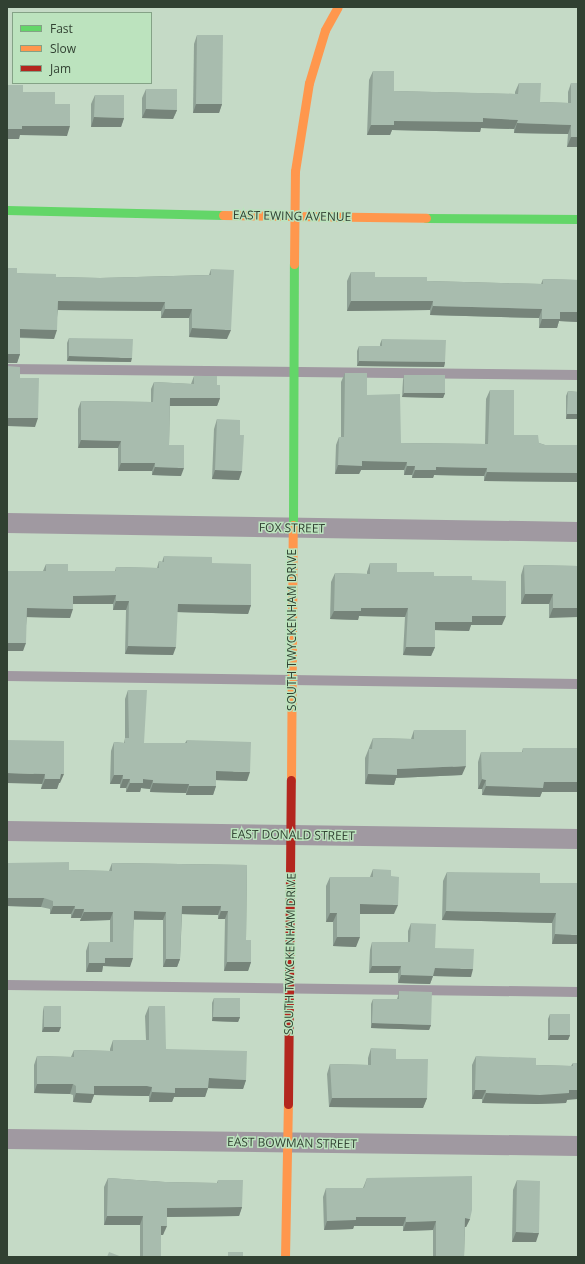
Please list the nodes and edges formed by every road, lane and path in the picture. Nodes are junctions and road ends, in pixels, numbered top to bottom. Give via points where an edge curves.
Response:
1 (324, 7) edge
2 (338, 7) edge
3 (325, 30) junction
4 (7, 210) edge
5 (295, 217) junction
6 (578, 219) edge
7 (7, 369) edge
8 (295, 372) junction
9 (578, 376) edge
10 (7, 523) edge
11 (293, 528) junction
12 (578, 532) edge
13 (7, 676) edge
14 (292, 680) junction
15 (578, 684) edge
16 (7, 831) edge
17 (291, 835) junction
18 (578, 839) edge
19 (7, 986) edge
20 (290, 989) junction
21 (578, 992) edge
22 (7, 1139) edge
23 (287, 1142) junction
24 (578, 1146) edge
25 (285, 1257) edge

1 - 3 street, SOUTH TWYCKENHAM DRIVE
2 - 3 street
3 - 5 street, SOUTH TWYCKENHAM DRIVE via 309,83 301,128 295,171
4 - 5 street, EAST EWING AVENUE
5 - 6 street, EAST EWING AVENUE
5 - 8 street, SOUTH TWYCKENHAM DRIVE
7 - 8 lane
8 - 9 lane
8 - 11 street, SOUTH TWYCKENHAM DRIVE
10 - 11 street, FOX STREET
11 - 12 street, FOX STREET
11 - 14 street, SOUTH TWYCKENHAM DRIVE
13 - 14 lane
14 - 15 lane
14 - 17 street, SOUTH TWYCKENHAM DRIVE
16 - 17 street, EAST DONALD STREET
17 - 18 street, EAST DONALD STREET
17 - 20 street, SOUTH TWYCKENHAM DRIVE
19 - 20 lane
20 - 21 lane
20 - 23 street, SOUTH TWYCKENHAM DRIVE
22 - 23 street, EAST BOWMAN STREET
23 - 24 street, EAST BOWMAN STREET
23 - 25 street, SOUTH TWYCKENHAM DRIVE

